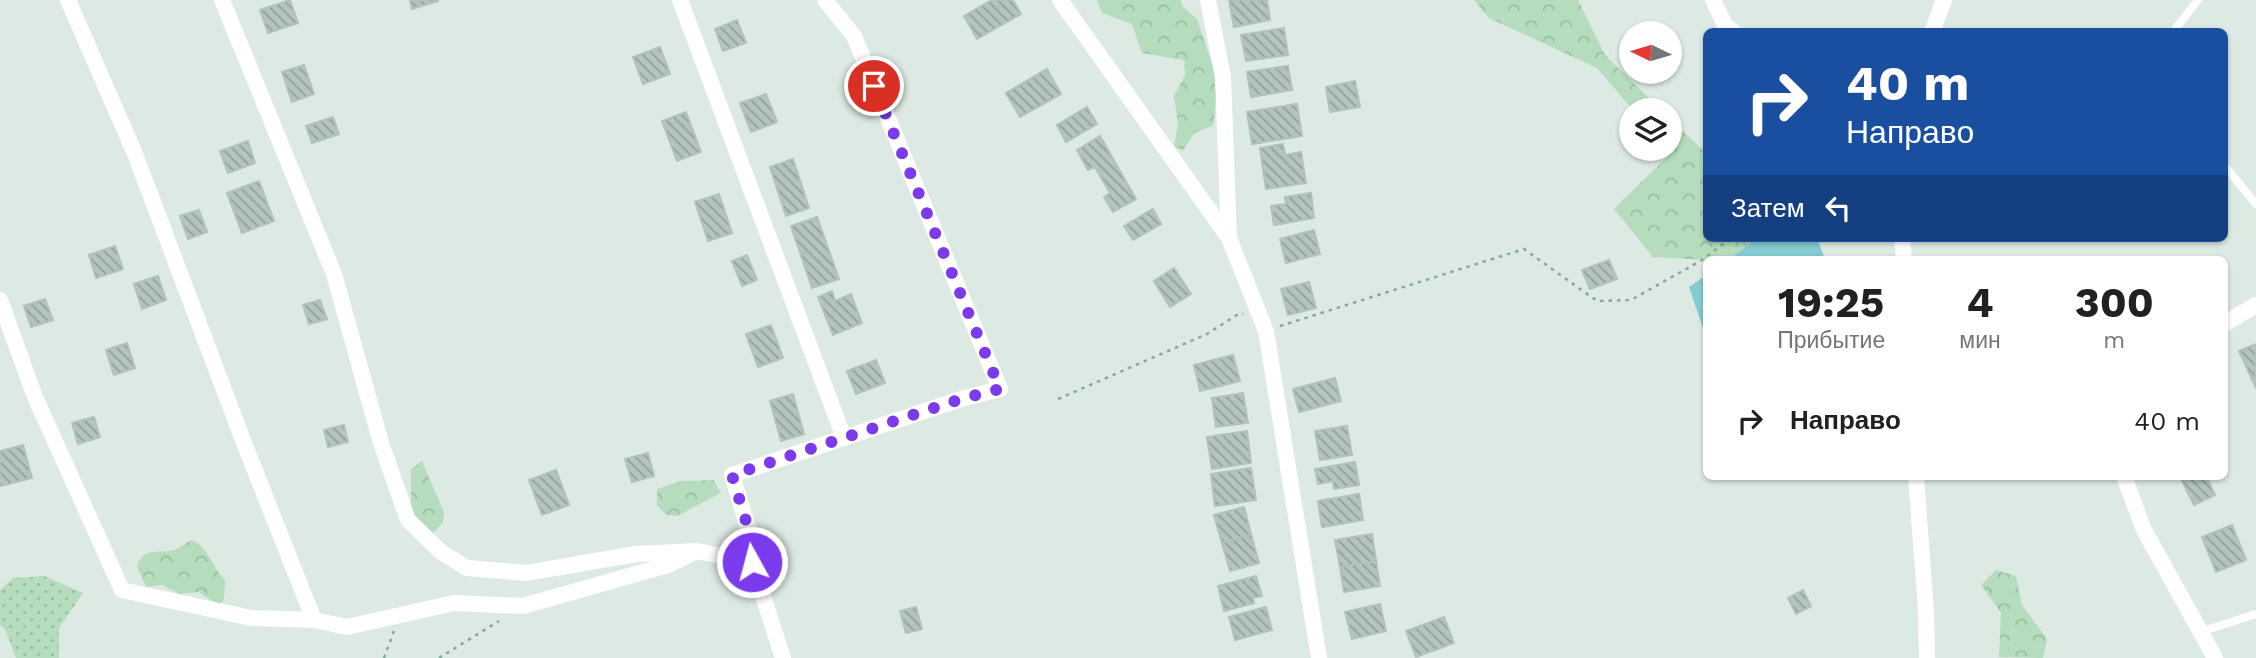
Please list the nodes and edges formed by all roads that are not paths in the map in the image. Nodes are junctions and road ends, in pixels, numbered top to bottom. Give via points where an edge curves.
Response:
1 (68, 0) edge
2 (222, 0) edge
3 (680, 0) edge
4 (825, 0) edge
5 (1060, 0) edge
6 (1208, 0) edge
7 (1713, 0) edge
8 (1944, 0) edge
9 (2199, 0) edge
10 (1729, 28) edge
11 (1934, 28) edge
12 (2176, 28) edge
13 (2228, 171) edge
14 (2256, 204) edge
15 (1229, 239) junction
16 (0, 300) edge
17 (2256, 305) edge
18 (2228, 322) edge
19 (844, 438) junction
20 (1916, 480) edge
21 (2125, 480) edge
22 (697, 551) junction
23 (752, 562) junction
24 (2256, 614) edge
25 (314, 620) junction
26 (2200, 632) junction
27 (783, 658) edge
28 (1319, 658) edge
29 (1927, 658) edge
30 (2215, 658) edge

1 - 25 street via 135,154
2 - 22 street via 334,274 381,443 408,520 441,552 467,568 526,573 636,554
3 - 19 street
4 - 19 street via 854,36 1000,389
5 - 15 street
6 - 15 street via 1223,77
7 - 10 street
8 - 11 street
9 - 12 lane
13 - 14 lane
15 - 28 street via 1263,324
16 - 25 street via 35,397 122,590 251,618
17 - 18 street
19 - 23 street via 732,475 749,531
20 - 29 street
21 - 26 street via 2144,530
22 - 23 street
22 - 25 street via 668,565 523,606 454,604 347,627
23 - 27 street
24 - 26 lane
26 - 30 street

